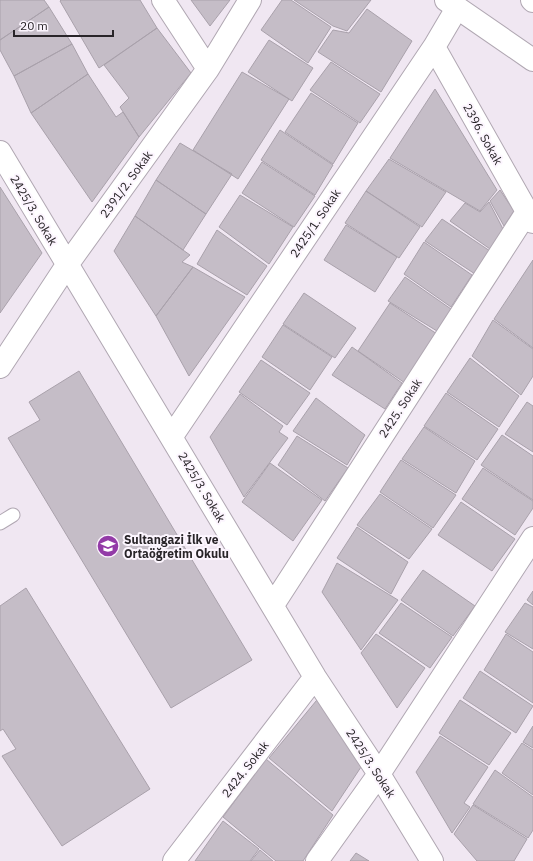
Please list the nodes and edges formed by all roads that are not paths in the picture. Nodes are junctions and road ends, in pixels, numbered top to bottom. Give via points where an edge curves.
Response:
1 (163, 0) edge
2 (250, 0) edge
3 (452, 4) edge
4 (434, 47) junction
5 (533, 60) edge
6 (208, 69) junction
7 (0, 152) edge
8 (530, 217) edge
9 (67, 265) junction
10 (0, 367) edge
11 (172, 436) junction
12 (13, 515) dead end
13 (0, 523) edge
14 (533, 538) edge
15 (273, 605) junction
16 (316, 677) junction
17 (379, 774) junction
18 (174, 861) edge
19 (317, 861) edge
20 (432, 861) edge

1 - 6 street
2 - 6 street, 2391/2. Sokak
3 - 4 street, 2425/1. Sokak
3 - 5 street
4 - 8 street, 2396. Sokak
4 - 11 street, 2425/1. Sokak
6 - 9 street, 2391/2. Sokak
7 - 9 street, 2425/3. Sokak
8 - 15 street, 2425. Sokak
9 - 10 street, 2391/2. Sokak
9 - 11 street, 2425/3. Sokak
11 - 15 street, 2425/3. Sokak
12 - 13 lane
14 - 17 street
15 - 16 street, 2425/3. Sokak
16 - 17 street, 2425/3. Sokak
16 - 18 street, 2424. Sokak
17 - 19 street
17 - 20 street, 2425/3. Sokak

